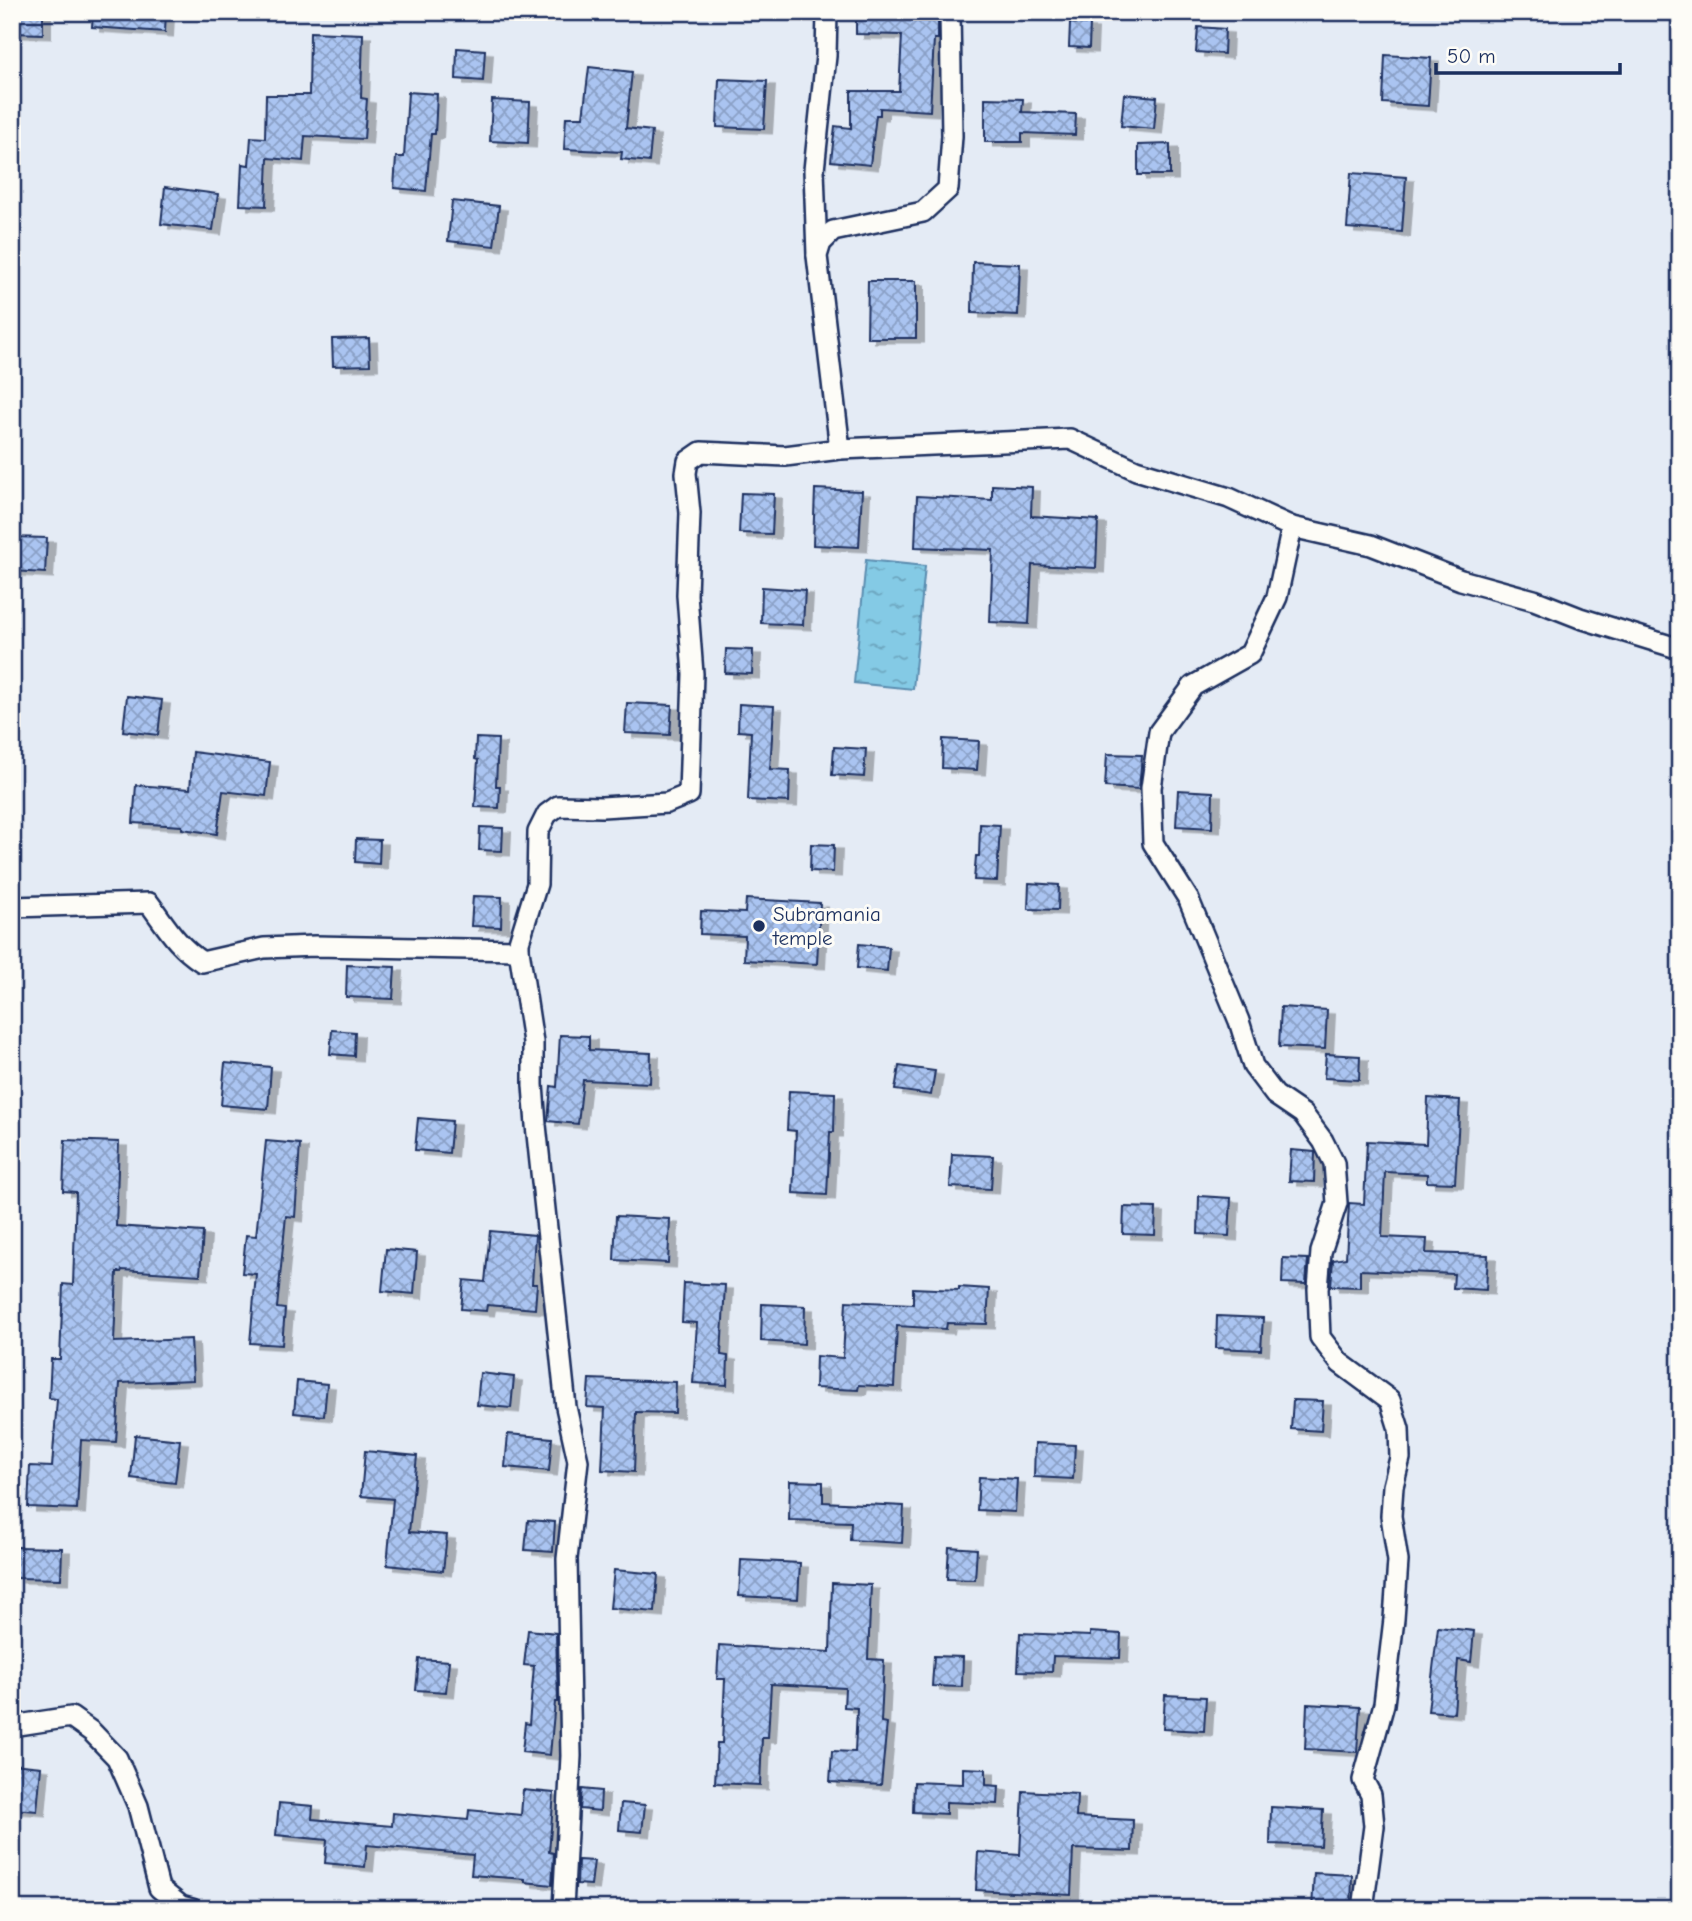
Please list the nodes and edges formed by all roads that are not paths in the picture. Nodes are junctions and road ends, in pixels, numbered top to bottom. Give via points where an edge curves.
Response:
1 (827, 12) edge
2 (950, 12) edge
3 (817, 256) junction
4 (840, 449) junction
5 (1292, 527) junction
6 (1680, 649) edge
7 (12, 907) edge
8 (519, 950) junction
9 (12, 1726) edge
10 (192, 1909) edge
11 (563, 1909) edge
12 (1363, 1909) edge

1 - 3 street via 814,170
2 - 3 street via 948,189 923,212 834,231 821,243
3 - 4 street
4 - 5 street via 1070,439 1136,470 1229,498
4 - 8 street via 785,456 701,453 688,461 687,595 693,674 689,793 667,803 558,806 547,814 538,832 537,884
5 - 6 street via 1371,545 1461,580
5 - 12 street via 1277,597 1250,654 1193,686 1159,732 1151,788 1153,843 1189,900 1239,1021 1252,1066 1275,1095 1303,1114 1334,1163 1337,1203 1321,1252 1320,1338 1340,1363 1390,1400 1399,1429 1400,1458 1391,1516 1398,1561 1394,1619 1384,1704 1363,1780 1371,1795 1374,1826
7 - 8 street via 149,903 172,937 202,962 264,948 315,946
8 - 11 street via 533,1042 533,1085 566,1407 579,1461 567,1559 571,1756
9 - 10 street via 71,1717 92,1732 117,1758 138,1806 159,1888

